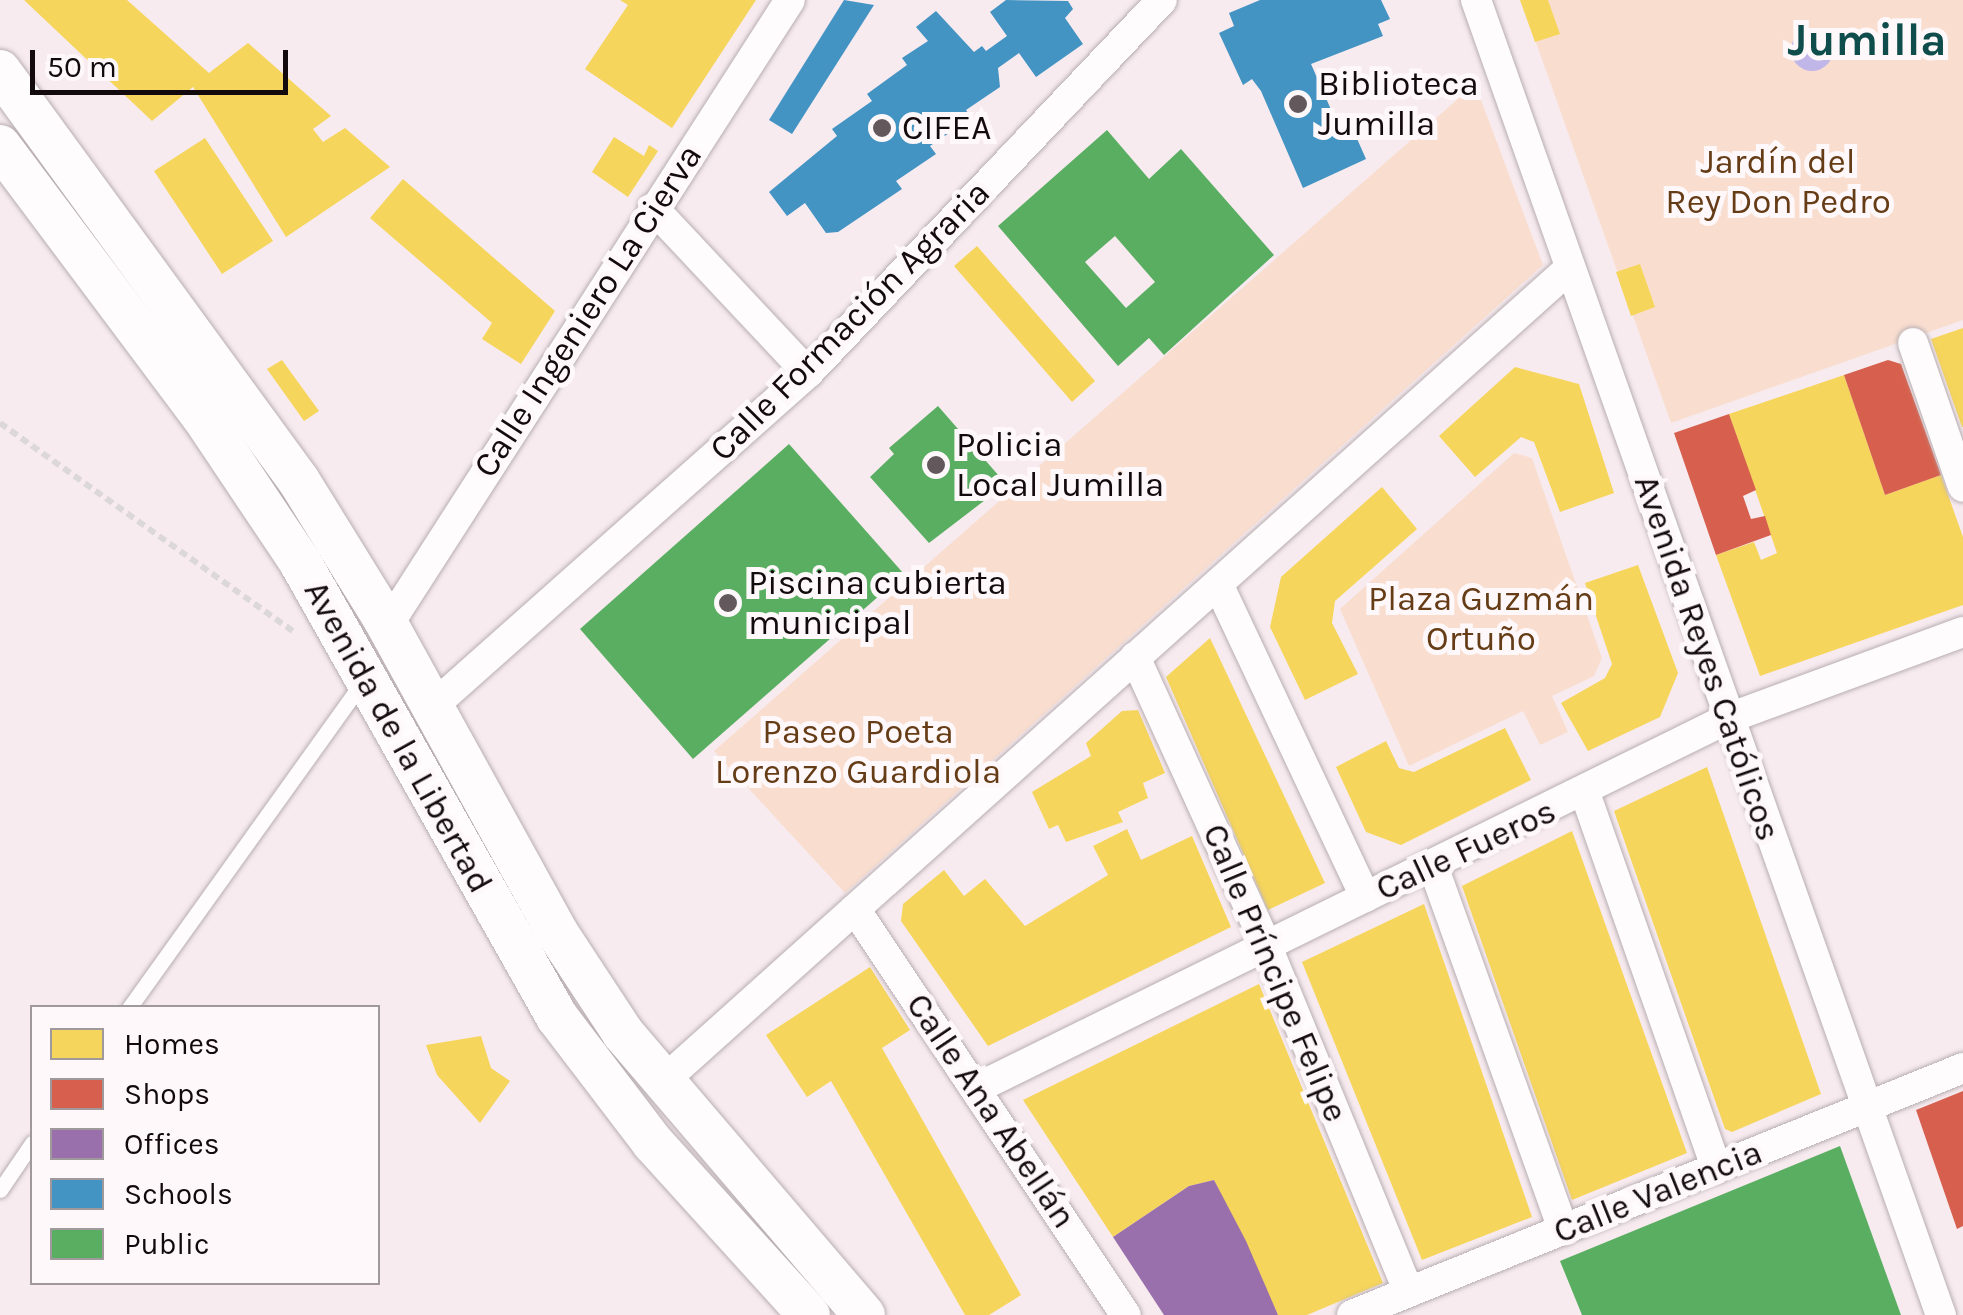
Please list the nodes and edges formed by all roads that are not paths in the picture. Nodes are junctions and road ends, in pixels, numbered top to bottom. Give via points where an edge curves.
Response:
1 (790, 0) edge
2 (1162, 0) edge
3 (1476, 0) edge
4 (0, 71) edge
5 (0, 146) edge
6 (653, 208) junction
7 (1570, 268) junction
8 (1913, 342) dead end
9 (808, 374) junction
10 (1963, 487) edge
11 (1218, 584) junction
12 (383, 618) junction
13 (1963, 632) edge
14 (1134, 657) junction
15 (368, 676) junction
16 (433, 706) junction
17 (1729, 718) junction
18 (1585, 793) junction
19 (1433, 866) junction
20 (1365, 898) junction
21 (855, 909) junction
22 (1266, 944) junction
23 (131, 1005) edge
24 (1963, 1068) edge
25 (661, 1082) junction
26 (978, 1088) junction
27 (1866, 1109) junction
28 (30, 1146) edge
29 (1717, 1169) junction
30 (0, 1190) edge
31 (1563, 1230) junction
32 (1408, 1291) junction
33 (809, 1315) edge
34 (864, 1315) edge
35 (1126, 1315) edge
36 (1352, 1315) edge
37 (1942, 1315) edge

1 - 6 street, Calle Ingeniero La Cierva
2 - 9 street, Calle Formación Agraria
3 - 7 street, Avenida Reyes Católicos
4 - 12 main road via 250,409
5 - 15 main road, Avenida de la Libertad via 252,489
6 - 9 street
6 - 12 street, Calle Ingeniero La Cierva via 397,611
7 - 11 street
7 - 17 street, Avenida Reyes Católicos
8 - 10 street
9 - 16 street, Calle Formación Agraria
11 - 14 street
11 - 20 street
12 - 16 main road
13 - 17 street, Calle Fueros
14 - 21 street
14 - 22 street, Calle Príncipe Felipe
15 - 23 lane
15 - 33 main road, Avenida de la Libertad via 557,1017 652,1143
16 - 25 main road via 558,934
17 - 18 street, Calle Fueros
17 - 27 street, Avenida Reyes Católicos
18 - 19 street, Calle Fueros
18 - 29 street
19 - 20 street, Calle Fueros
19 - 31 street
20 - 22 street, Calle Fueros
21 - 25 street
21 - 26 street, Calle Ana Abellán
22 - 26 street, Calle Fueros
22 - 32 street, Calle Príncipe Felipe
24 - 27 street, Calle Valencia
25 - 34 main road
26 - 35 street, Calle Ana Abellán
27 - 29 street, Calle Valencia
27 - 37 street, Avenida Reyes Católicos
28 - 30 lane
29 - 31 street, Calle Valencia
31 - 32 street, Calle Valencia
32 - 36 street, Calle Valencia

